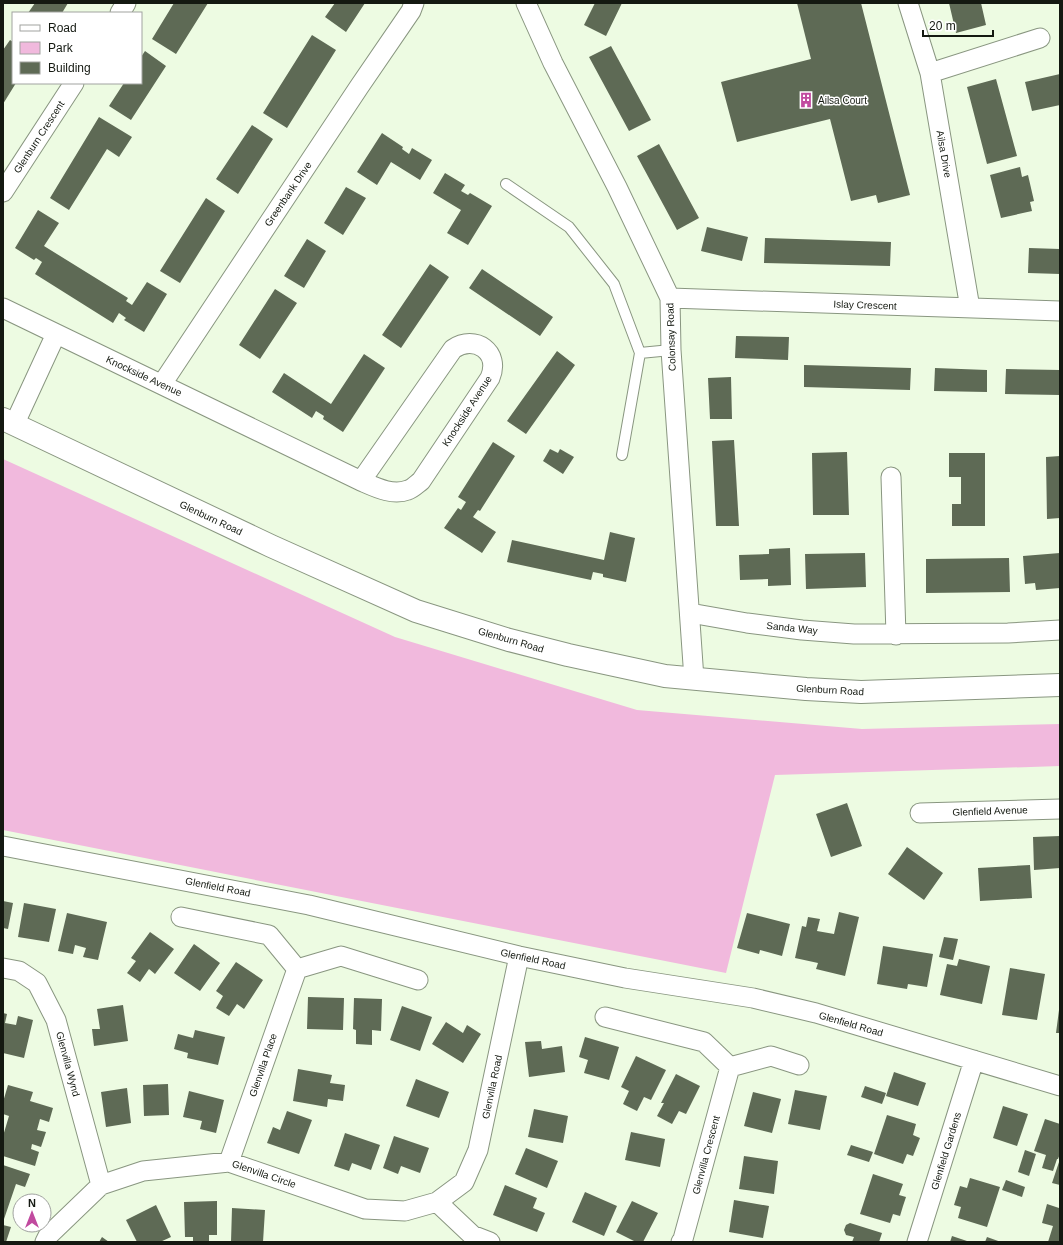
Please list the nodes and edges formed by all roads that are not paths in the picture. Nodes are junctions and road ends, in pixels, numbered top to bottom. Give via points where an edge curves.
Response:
1 (126, 3) edge
2 (414, 3) edge
3 (526, 3) edge
4 (908, 3) edge
5 (121, 12) edge
6 (1040, 38) dead end
7 (930, 74) junction
8 (73, 84) edge
9 (506, 184) dead end
10 (3, 192) edge
11 (670, 298) junction
12 (3, 308) edge
13 (970, 308) junction
14 (1060, 311) edge
15 (56, 334) junction
16 (671, 350) junction
17 (640, 353) junction
18 (162, 384) junction
19 (9, 422) edge
20 (622, 455) dead end
21 (891, 477) dead end
22 (361, 481) junction
23 (690, 613) junction
24 (1060, 630) edge
25 (896, 635) junction
26 (694, 679) junction
27 (1060, 685) edge
28 (1060, 809) edge
29 (920, 813) dead end
30 (3, 846) edge
31 (181, 917) dead end
32 (519, 956) junction
33 (3, 968) edge
34 (297, 969) junction
35 (418, 980) dead end
36 (605, 1017) dead end
37 (974, 1060) junction
38 (799, 1065) dead end
39 (730, 1067) junction
40 (1060, 1086) edge
41 (229, 1162) junction
42 (101, 1185) junction
43 (437, 1202) junction
44 (45, 1242) edge
45 (490, 1242) edge
46 (681, 1242) edge
47 (918, 1242) edge

1 - 5 street
2 - 18 street, Greenbank Drive
3 - 11 street, Colonsay Road
4 - 7 street, Ailsa Drive
6 - 7 street
7 - 13 street, Ailsa Drive
8 - 10 street, Glenburn Crescent
9 - 17 lane via 569,227 614,284
11 - 13 street, Islay Crescent
11 - 16 street, Colonsay Road
12 - 15 street, Knockside Avenue
13 - 14 street, Islay Crescent
15 - 18 street, Knockside Avenue
15 - 19 street
16 - 17 lane
16 - 23 street, Colonsay Road
17 - 20 lane
18 - 22 street, Knockside Avenue
19 - 26 street, Glenburn Road via 271,546 416,611 568,655 664,676
21 - 25 street
22 - 22 street, Knockside Avenue via 394,493 409,490 421,480 490,378 493,362 484,347 468,343 453,349
23 - 25 street, Sanda Way via 802,630
23 - 26 street, Colonsay Road
24 - 25 street, Sanda Way
26 - 27 street, Glenburn Road via 861,692
28 - 29 street, Glenfield Avenue
30 - 32 street, Glenfield Road via 309,905
31 - 34 street via 269,935
32 - 37 street, Glenfield Road via 625,978 760,1000 816,1013
32 - 43 street, Glenvilla Road via 478,1150 464,1182
33 - 42 street, Glenvilla Wynd via 19,971 37,983 56,1020
34 - 35 street via 341,956
34 - 41 street, Glenvilla Place
36 - 39 street via 704,1042
37 - 40 street, Glenfield Road
37 - 47 street, Glenfield Gardens
38 - 39 street via 771,1056
39 - 46 street, Glenvilla Crescent
41 - 42 street, Glenvilla Circle via 143,1171
41 - 43 street, Glenvilla Circle via 365,1209 405,1211
42 - 44 street, Glenvilla Circle via 48,1236
43 - 45 street via 472,1235

